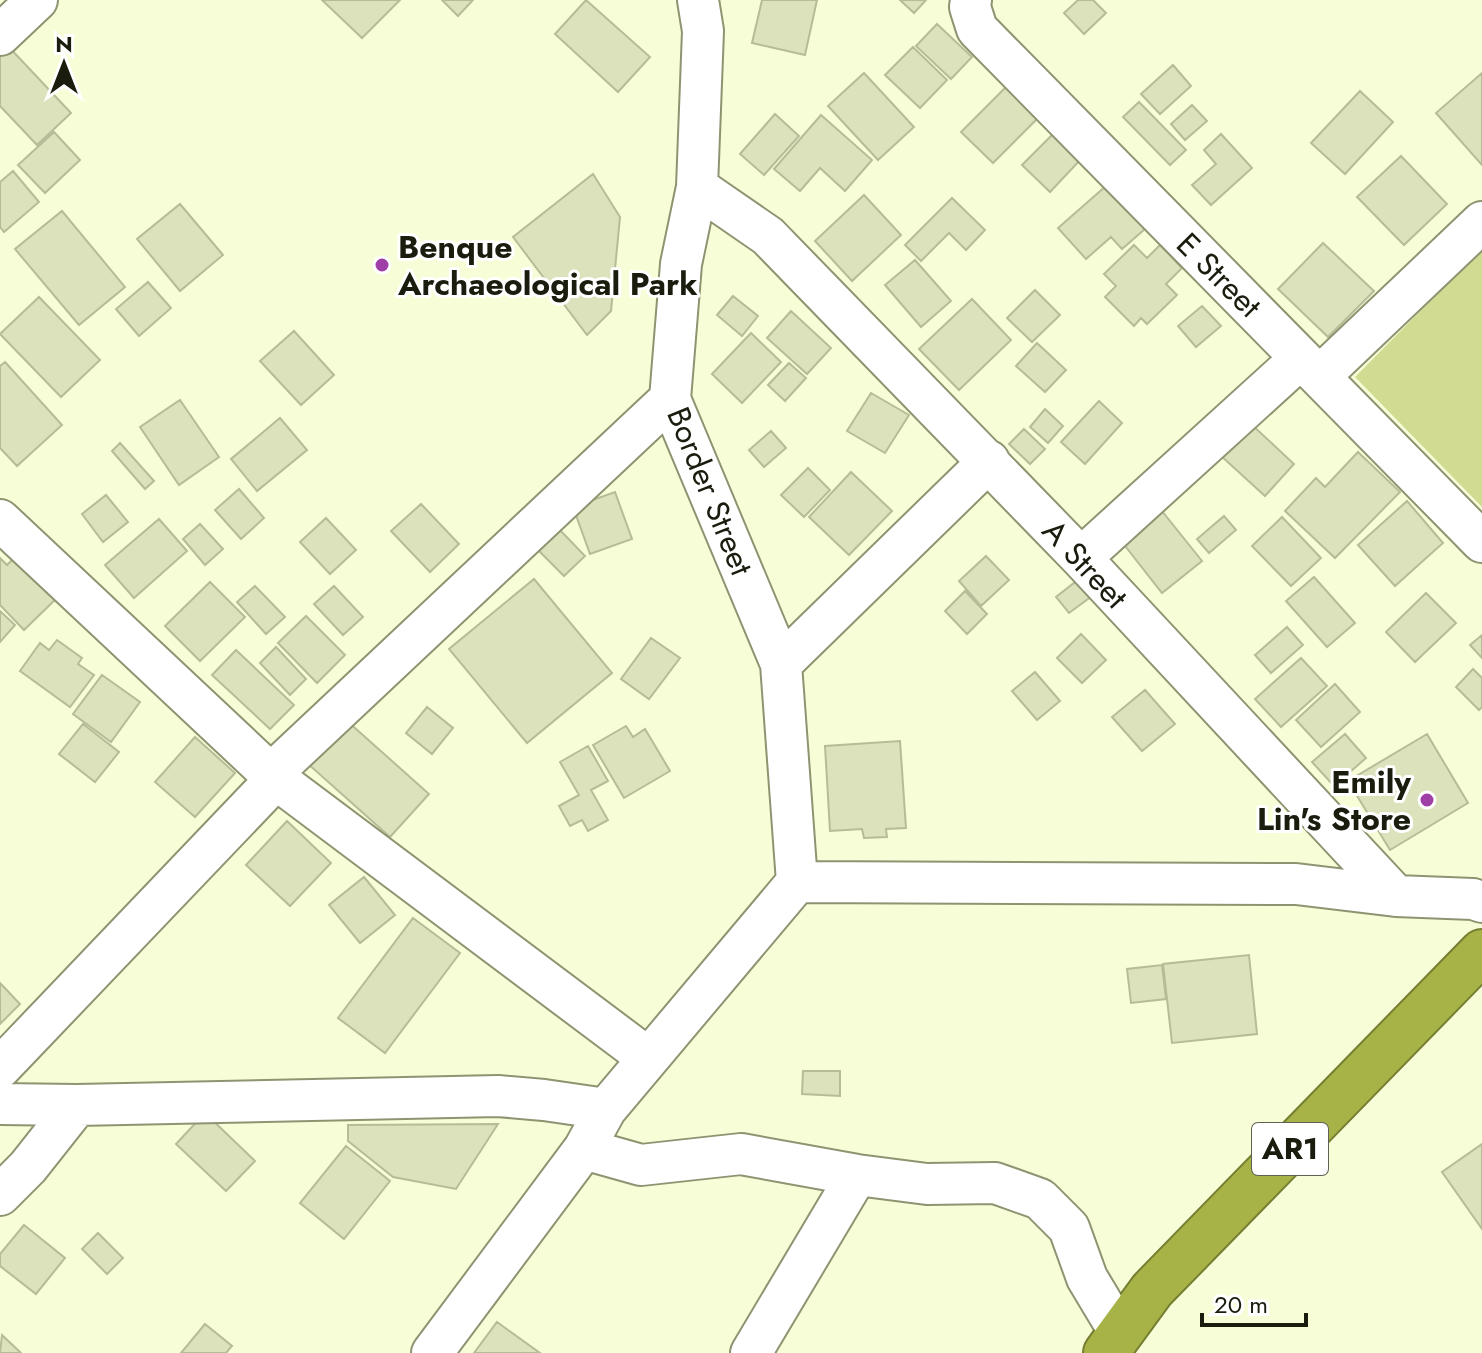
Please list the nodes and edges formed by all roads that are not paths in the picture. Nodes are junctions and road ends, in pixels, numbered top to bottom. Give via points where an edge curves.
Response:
1 (37, 0) edge
2 (698, 0) edge
3 (971, 0) edge
4 (0, 35) edge
5 (697, 187) junction
6 (1482, 222) edge
7 (1310, 367) junction
8 (670, 399) junction
9 (989, 461) junction
10 (2, 526) edge
11 (1482, 542) edge
12 (1081, 558) junction
13 (781, 664) junction
14 (274, 777) junction
15 (797, 882) junction
16 (1396, 896) junction
17 (1482, 902) edge
18 (1482, 952) edge
19 (648, 1058) junction
20 (0, 1068) edge
21 (0, 1104) edge
22 (77, 1105) junction
23 (606, 1109) junction
24 (584, 1149) junction
25 (857, 1175) junction
26 (0, 1195) edge
27 (1113, 1343) edge
28 (432, 1353) edge
29 (751, 1353) edge

1 - 4 street
2 - 5 street, Border Street via 703,31
3 - 7 street, E Street via 977,29
5 - 8 street, Border Street via 681,264
5 - 9 street, A Street via 768,236
6 - 7 street
7 - 11 street, E Street
7 - 12 street
8 - 13 street, Border Street
8 - 14 street
9 - 12 street, A Street
9 - 13 street
10 - 14 street
12 - 16 street, A Street
13 - 15 street, Border Street
14 - 19 street
14 - 20 street
15 - 16 street via 1296,884
15 - 19 street
16 - 17 street
18 - 27 highway, AR1 via 1152,1290
19 - 23 street
21 - 22 street
22 - 23 street via 498,1096
22 - 26 street
23 - 24 street
24 - 25 street via 641,1165 741,1154
24 - 28 street
25 - 27 street via 927,1184 995,1183 1040,1199 1069,1228
25 - 29 street

